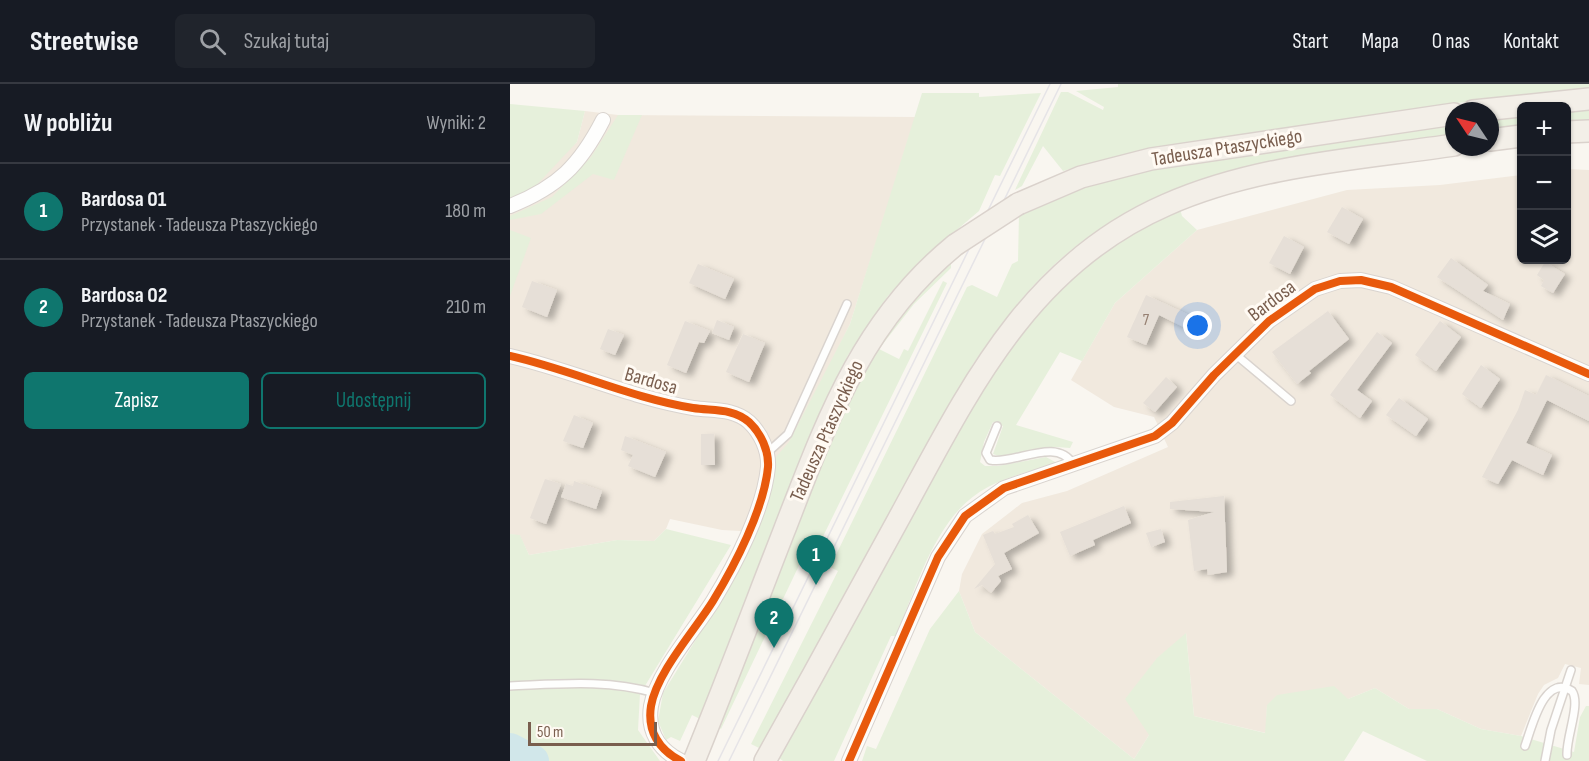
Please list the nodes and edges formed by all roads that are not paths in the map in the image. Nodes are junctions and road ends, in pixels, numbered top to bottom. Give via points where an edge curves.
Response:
1 (1589, 99) edge
2 (1499, 108) edge
3 (1445, 115) edge
4 (603, 120) dead end
5 (1589, 131) edge
6 (1571, 132) edge
7 (1517, 137) edge
8 (1499, 139) edge
9 (1445, 146) edge
10 (510, 206) edge
11 (847, 304) dead end
12 (1234, 354) junction
13 (510, 356) edge
14 (1589, 374) edge
15 (1291, 401) dead end
16 (997, 426) dead end
17 (767, 453) junction
18 (1073, 464) junction
19 (1571, 670) dead end
20 (510, 686) edge
21 (1565, 687) junction
22 (655, 693) junction
23 (1525, 746) dead end
24 (1567, 755) dead end
25 (681, 761) edge
26 (694, 761) edge
27 (765, 761) edge
28 (849, 761) edge
29 (1545, 761) edge

1 - 2 main road
3 - 26 main road, Tadeusza Ptaszyckiego, bridge via 1151,159 1081,177 1018,204 955,245 898,300 844,385
4 - 10 street via 587,151 552,186
5 - 6 main road
7 - 8 main road
9 - 27 main road, Tadeusza Ptaszyckiego via 1306,167 1208,189 1129,223 1060,273 1015,322 972,387
11 - 17 lane via 788,434
12 - 14 street, Bardosa via 1300,298 1327,285 1361,280 1401,291
12 - 15 lane
12 - 18 street, Bardosa via 1164,430
13 - 17 street, Bardosa via 675,405 733,413 753,426
16 - 18 lane via 986,453 990,460 1055,452 1066,455
17 - 22 street via 766,477 742,545
18 - 28 street, Bardosa via 998,491 979,503 953,530 927,580
19 - 21 lane
20 - 22 lane via 598,683 627,685
21 - 23 lane via 1557,686 1550,691
21 - 24 lane via 1576,700
21 - 29 lane
22 - 25 street via 650,714 652,731 664,750

